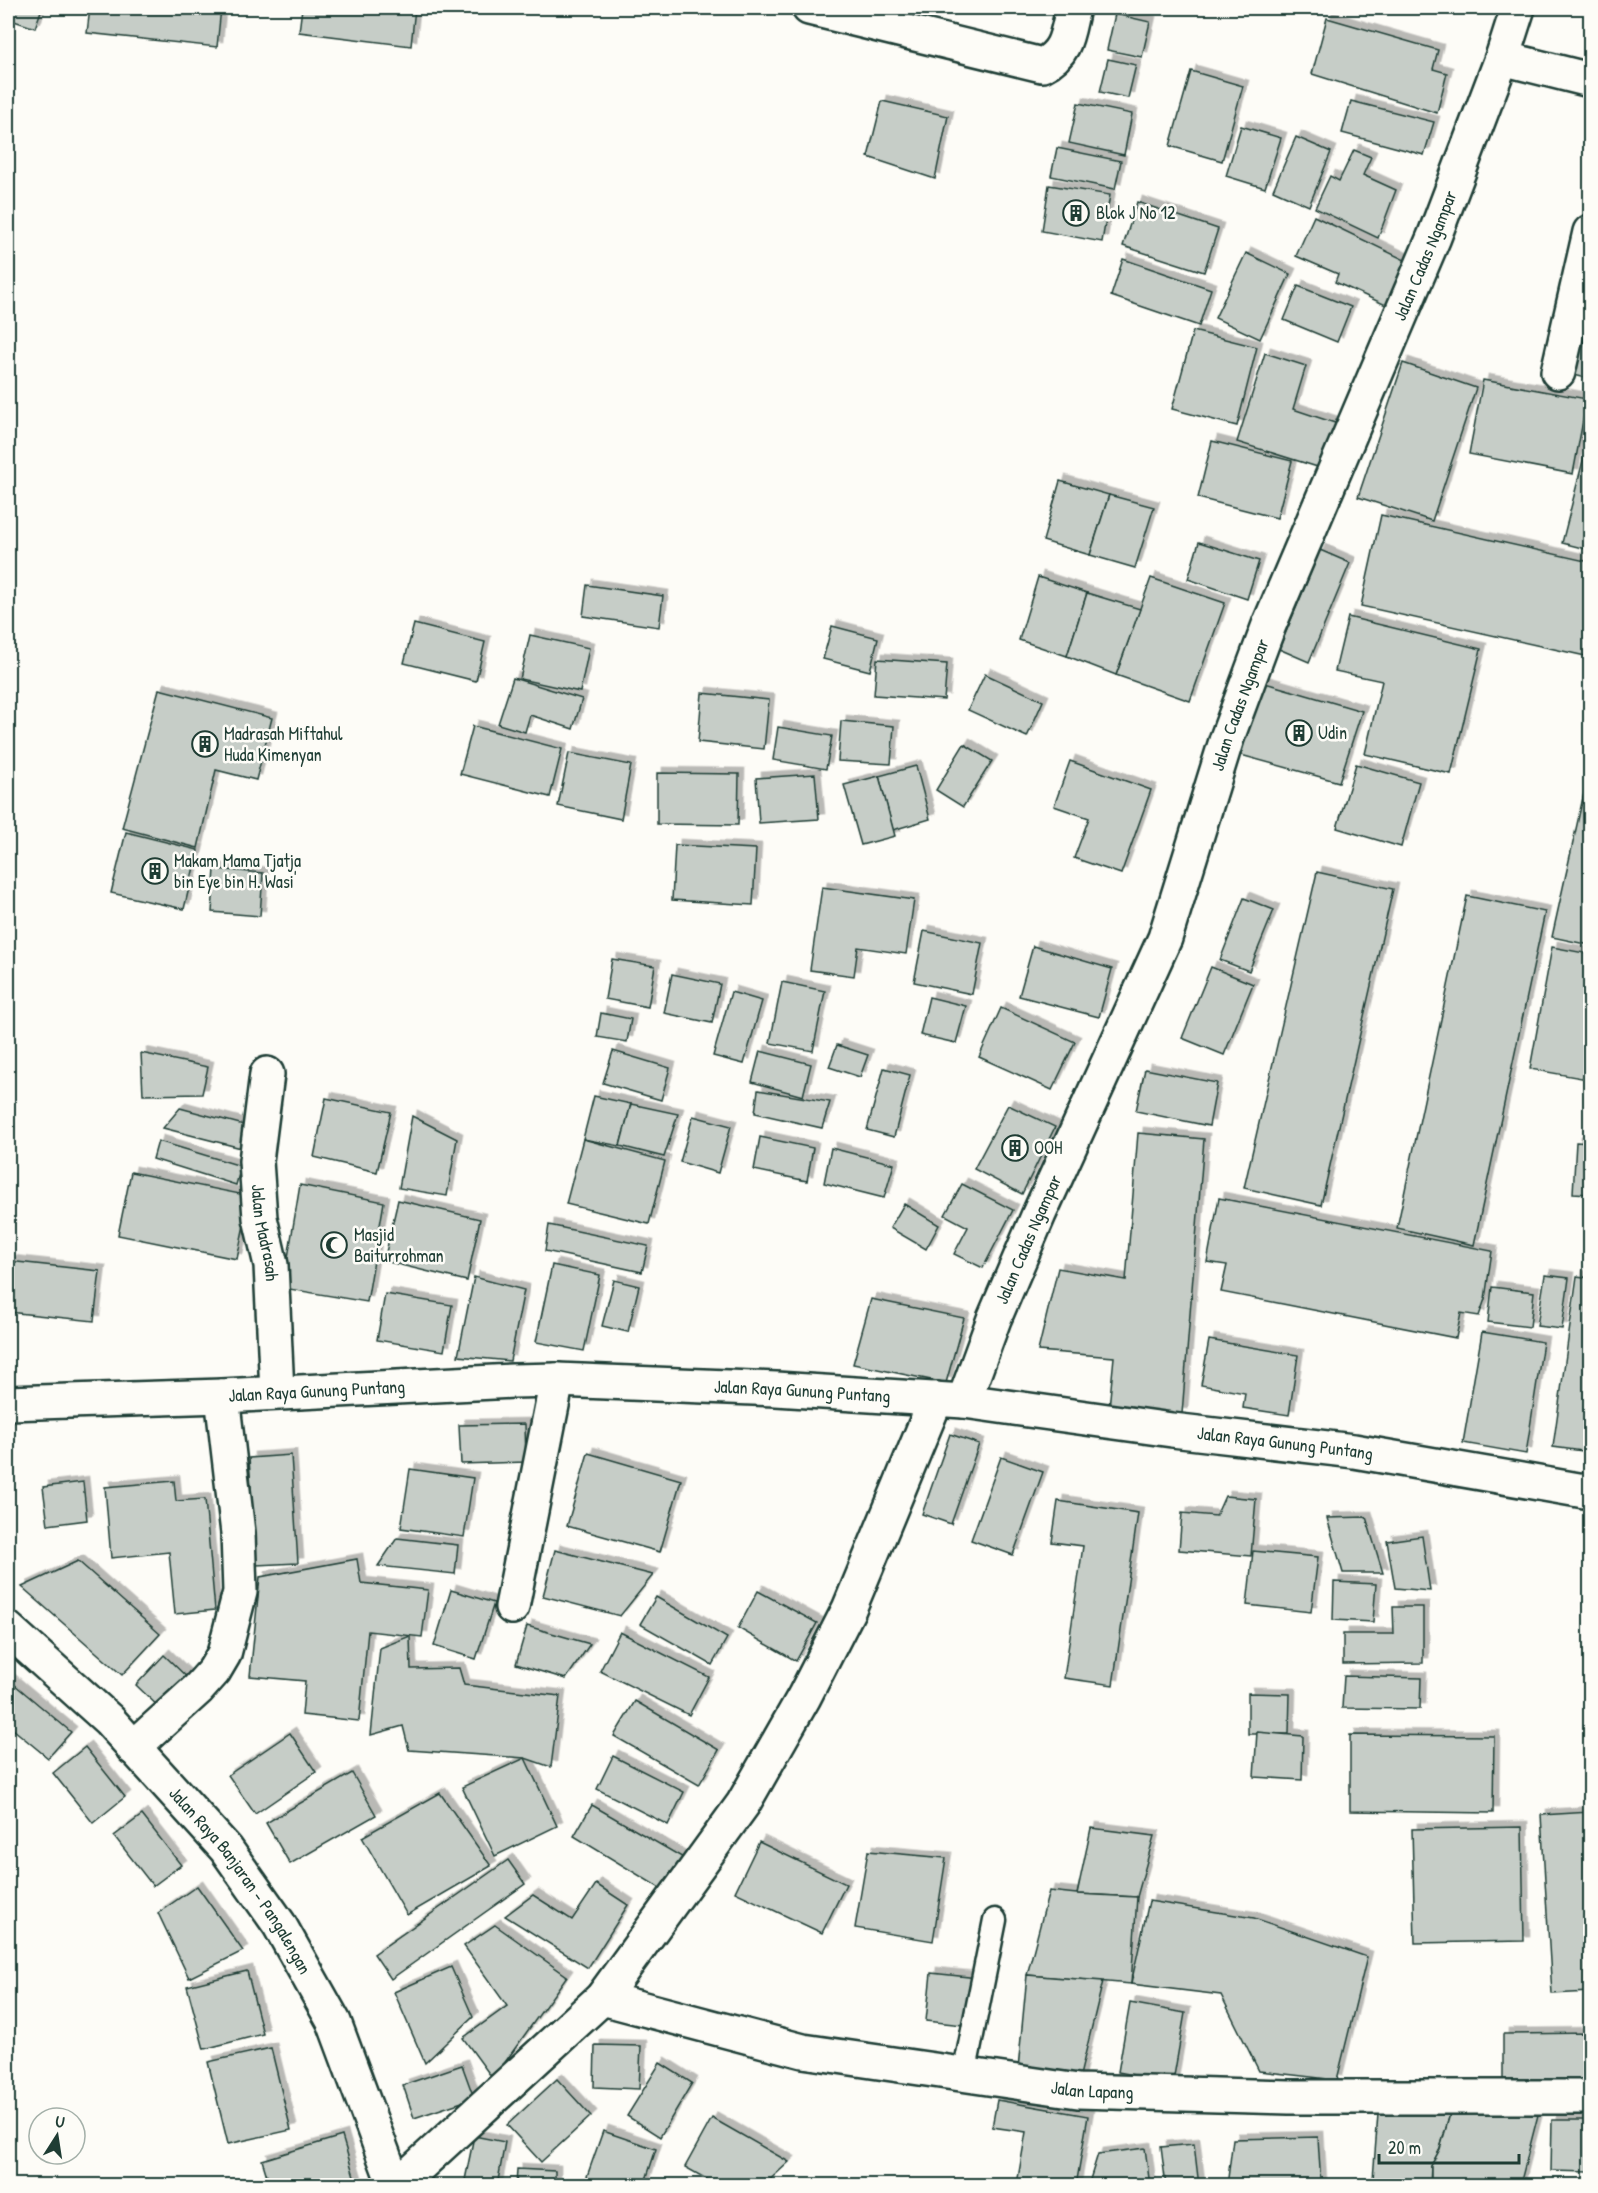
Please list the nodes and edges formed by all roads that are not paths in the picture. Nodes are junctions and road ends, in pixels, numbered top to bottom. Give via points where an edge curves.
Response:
1 (809, 8) edge
2 (1073, 8) edge
3 (1518, 8) edge
4 (890, 18) edge
5 (1502, 58) junction
6 (1590, 80) edge
7 (1590, 232) edge
8 (1558, 372) dead end
9 (267, 1074) dead end
10 (557, 1380) junction
11 (277, 1392) junction
12 (222, 1396) junction
13 (950, 1400) junction
14 (8, 1403) edge
15 (1590, 1492) edge
16 (512, 1607) dead end
17 (8, 1629) edge
18 (133, 1748) junction
19 (995, 1920) dead end
20 (602, 1998) junction
21 (964, 2075) junction
22 (1590, 2097) edge
23 (396, 2186) edge

1 - 4 street
2 - 4 street via 1062,49 1042,65
3 - 5 street, Jalan Cadas Ngampar
5 - 6 street
5 - 13 street, Jalan Cadas Ngampar via 1434,237 1269,625 1227,738 1165,938 994,1319
7 - 8 street
9 - 11 street, Jalan Madrasah via 256,1161 260,1218 271,1265
10 - 11 street, Jalan Raya Gunung Puntang
10 - 13 street, Jalan Raya Gunung Puntang
10 - 16 street
11 - 12 street, Jalan Raya Gunung Puntang
12 - 14 street, Jalan Raya Gunung Puntang
12 - 18 street via 238,1533 240,1592 224,1654 214,1671
13 - 15 street, Jalan Raya Gunung Puntang via 1354,1451
13 - 20 street, Jalan Cadas Ngampar via 804,1697 743,1804
17 - 18 street, Jalan Raya Banjaran - Pangalengan via 109,1720
18 - 23 street, Jalan Raya Banjaran - Pangalengan via 226,1849 279,1924 334,2022
19 - 21 lane
20 - 21 street, Jalan Lapang via 804,2051
20 - 23 street, Jalan Cadas Ngampar
21 - 22 street, Jalan Lapang via 1078,2091 1289,2097

